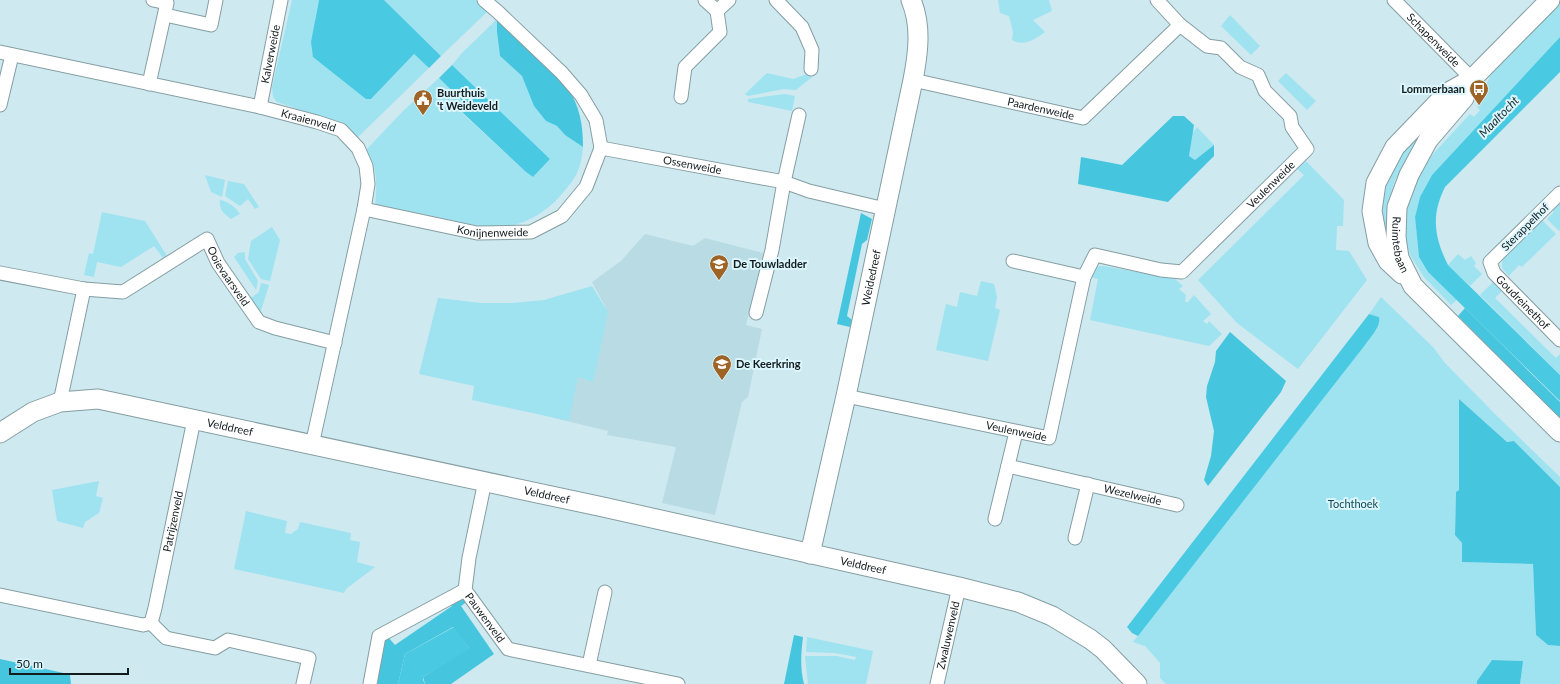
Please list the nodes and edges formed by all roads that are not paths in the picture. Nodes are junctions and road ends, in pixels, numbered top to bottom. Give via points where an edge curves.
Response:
1 (153, 0) edge
2 (216, 0) edge
3 (281, 0) edge
4 (484, 0) edge
5 (705, 0) edge
6 (729, 0) edge
7 (776, 0) edge
8 (911, 0) edge
9 (1157, 0) edge
10 (1394, 0) edge
11 (1543, 2) edge
12 (716, 11) junction
13 (165, 15) junction
14 (1180, 24) junction
15 (6, 54) edge
16 (811, 69) dead end
17 (913, 80) junction
18 (1472, 80) junction
19 (150, 84) junction
20 (682, 97) dead end
21 (0, 105) edge
22 (260, 107) junction
23 (799, 115) dead end
24 (601, 148) junction
25 (784, 182) junction
26 (1560, 193) edge
27 (885, 208) junction
28 (364, 209) junction
29 (1013, 261) dead end
30 (1490, 262) joint
31 (0, 273) edge
32 (1084, 277) junction
33 (1413, 286) junction
34 (84, 289) junction
35 (756, 313) dead end
36 (1560, 340) edge
37 (335, 343) junction
38 (846, 396) junction
39 (60, 402) junction
40 (194, 420) junction
41 (1016, 432) junction
42 (1560, 432) edge
43 (0, 433) edge
44 (312, 445) junction
45 (1008, 466) junction
46 (485, 482) junction
47 (1088, 484) junction
48 (1178, 505) dead end
49 (995, 519) dead end
50 (1075, 538) dead end
51 (810, 554) junction
52 (959, 587) junction
53 (465, 590) junction
54 (605, 592) dead end
55 (0, 595) edge
56 (151, 623) junction
57 (589, 665) junction
58 (303, 684) edge
59 (370, 684) edge
60 (678, 684) edge
61 (937, 684) edge
62 (1137, 684) edge

1 - 13 street via 167,3
2 - 13 street via 211,25
3 - 22 street, Kalverweide
4 - 24 street via 581,95 596,120
5 - 12 street
6 - 12 street
7 - 16 street via 802,27 812,50
8 - 17 street, Weidedreef via 919,48
9 - 14 street
10 - 18 street, Schapenweide
11 - 18 street, Ruimtebaan
12 - 20 street via 720,32 684,66
13 - 19 street
14 - 17 street, Paardenweide via 1083,118
14 - 32 street, Veulenweide via 1206,46 1220,48 1240,67 1258,75 1265,91 1290,116 1292,128 1307,149 1182,272 1160,270 1095,255
15 - 19 street, Kraaienveld
15 - 21 street
17 - 27 street, Weidedreef
18 - 33 street, Ruimtebaan via 1464,98 1428,140 1409,175 1397,207 1398,258
18 - 33 street via 1447,93 1395,147 1376,183 1372,211 1378,243 1388,261
19 - 22 street, Kraaienveld
22 - 28 street, Kraaienveld via 341,130 358,148 366,166 368,184
23 - 25 street
24 - 25 street, Ossenweide
24 - 28 street, Konijnenweide via 586,186 562,216 531,232 477,233
25 - 27 street, Ossenweide via 809,191
25 - 35 street via 772,250
26 - 30 street, Sterappelhof
27 - 38 street, Weidedreef
28 - 37 street, Kraaienveld
29 - 32 street
30 - 36 street, Goudreinethof via 1494,274
31 - 34 street, Ooievaarsveld
32 - 41 street, Veulenweide via 1049,438
33 - 42 street, Ruimtebaan
34 - 37 street, Ooievaarsveld via 122,292 206,239 218,263 259,322
34 - 39 street
37 - 44 street, Kraaienveld
38 - 41 street, Veulenweide
38 - 51 street, Weidedreef
39 - 40 street, Velddreef via 98,399
39 - 43 street, Velddreef via 33,412
40 - 44 street, Velddreef
40 - 56 street, Patrijzenveld
41 - 45 street
44 - 46 street, Velddreef
45 - 47 street, Wezelweide
45 - 49 street
46 - 51 street, Velddreef
46 - 53 street, Pauwenveld
47 - 48 street, Wezelweide
47 - 50 street
51 - 52 street, Velddreef
52 - 61 street, Zwaluwenveld
52 - 62 street, Velddreef via 1018,602 1052,616 1103,649
53 - 57 street, Pauwenveld via 508,649
53 - 59 street via 379,636
54 - 57 street
55 - 56 street via 143,625
56 - 58 street via 166,638 215,648 228,640 309,658
57 - 60 street, Pauwenveld

